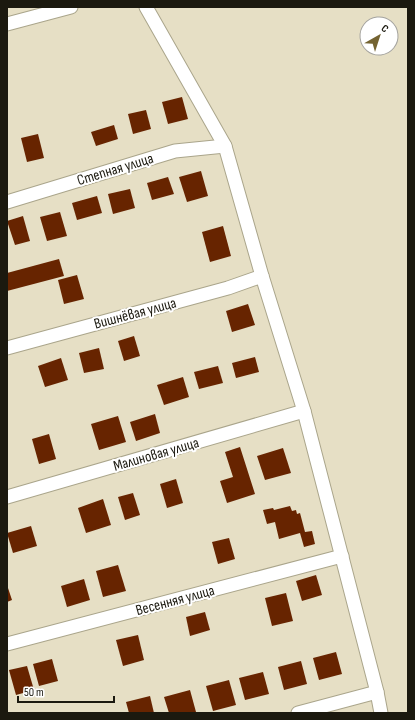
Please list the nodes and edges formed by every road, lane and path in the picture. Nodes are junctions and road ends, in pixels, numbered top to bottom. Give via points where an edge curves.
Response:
1 (71, 7) edge
2 (146, 7) edge
3 (7, 24) edge
4 (225, 146) junction
5 (7, 202) edge
6 (262, 276) junction
7 (7, 348) edge
8 (304, 411) junction
9 (7, 497) edge
10 (342, 556) junction
11 (7, 644) edge
12 (377, 692) junction
13 (298, 713) edge
14 (381, 713) edge

1 - 3 street
2 - 4 street
4 - 5 street, Степная улица via 175,151
4 - 6 street
6 - 7 street, Вишнёвая улица via 228,288
6 - 8 street
8 - 9 street, Малиновая улица
8 - 10 street
10 - 11 street, Весенняя улица
10 - 12 street
12 - 13 street
12 - 14 street

